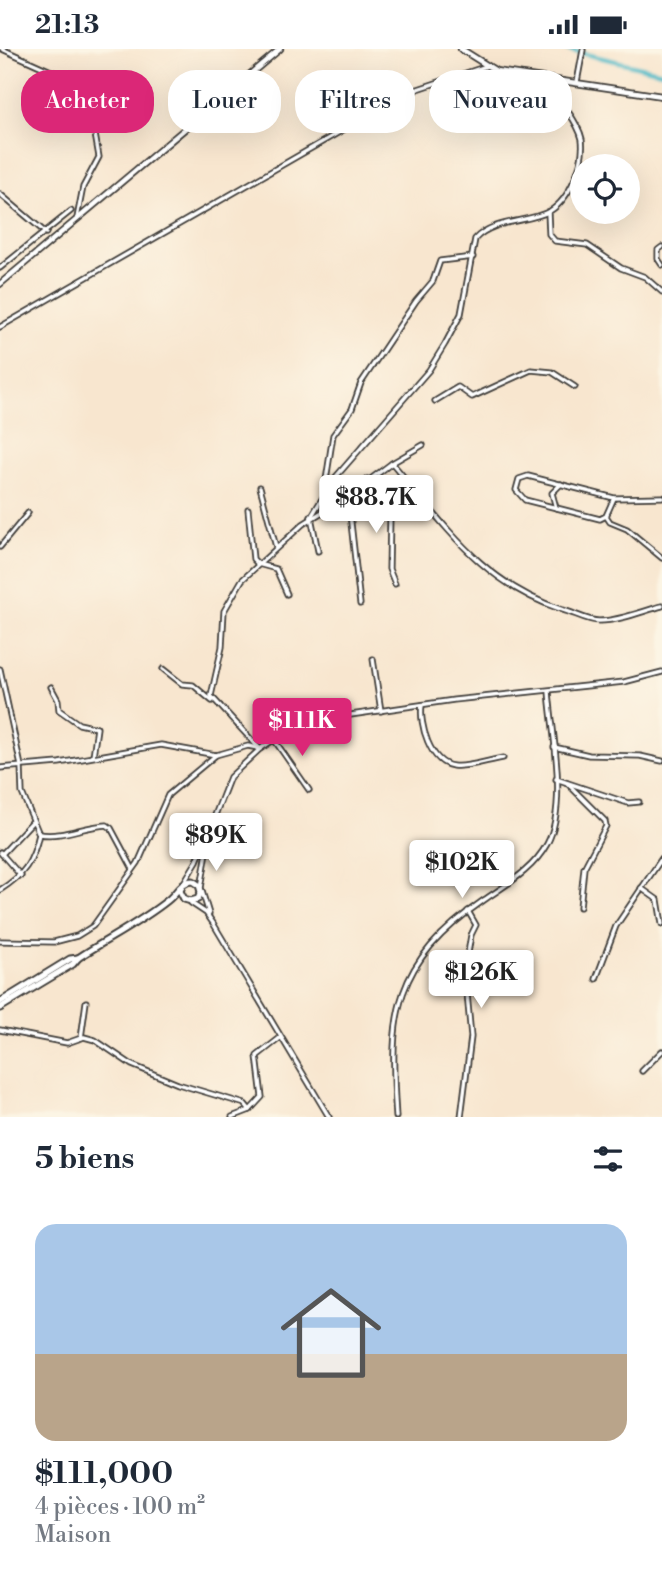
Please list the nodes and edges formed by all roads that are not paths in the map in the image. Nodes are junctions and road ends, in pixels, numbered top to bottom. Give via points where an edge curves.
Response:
1 (2, 49) edge
2 (280, 49) edge
3 (461, 49) edge
4 (583, 53) edge
5 (487, 66) junction
6 (576, 84) junction
7 (662, 96) edge
8 (572, 121) edge
9 (0, 194) edge
10 (71, 211) dead end
11 (548, 212) junction
12 (77, 218) junction
13 (46, 233) junction
14 (662, 247) edge
15 (473, 257) junction
16 (662, 265) edge
17 (0, 268) edge
18 (0, 284) edge
19 (662, 292) edge
20 (0, 327) edge
21 (575, 387) dead end
22 (435, 401) dead end
23 (423, 445) dead end
24 (392, 463) junction
25 (367, 479) junction
26 (561, 484) junction
27 (260, 487) dead end
28 (324, 495) junction
29 (348, 496) junction
30 (662, 497) edge
31 (614, 498) junction
32 (556, 508) junction
33 (248, 509) dead end
34 (28, 513) dead end
35 (606, 516) junction
36 (311, 517) junction
37 (0, 547) edge
38 (276, 547) junction
39 (318, 551) dead end
40 (662, 558) edge
41 (258, 564) junction
42 (396, 584) dead end
43 (287, 594) dead end
44 (360, 604) dead end
45 (662, 606) edge
46 (373, 659) dead end
47 (0, 669) edge
48 (163, 669) dead end
49 (662, 672) edge
50 (51, 687) dead end
51 (549, 691) junction
52 (213, 701) junction
53 (422, 705) junction
54 (381, 711) junction
55 (275, 741) junction
56 (554, 747) junction
57 (260, 748) junction
58 (216, 755) junction
59 (92, 757) junction
60 (503, 758) dead end
61 (662, 761) edge
62 (21, 766) junction
63 (0, 768) edge
64 (556, 779) junction
65 (567, 783) junction
66 (309, 790) dead end
67 (639, 802) dead end
68 (32, 822) junction
69 (211, 826) junction
70 (39, 834) junction
71 (1, 853) edge
72 (662, 858) edge
73 (133, 869) junction
74 (21, 876) junction
75 (183, 884) junction
76 (201, 888) junction
77 (641, 888) junction
78 (0, 890) edge
79 (167, 900) junction
80 (187, 901) junction
81 (580, 907) dead end
82 (468, 911) junction
83 (213, 923) junction
84 (662, 925) edge
85 (0, 941) edge
86 (78, 958) junction
87 (596, 979) dead end
88 (0, 1002) edge
89 (86, 1002) dead end
90 (0, 1008) edge
91 (0, 1030) edge
92 (81, 1038) junction
93 (280, 1038) junction
94 (662, 1051) edge
95 (642, 1071) dead end
96 (250, 1110) junction
97 (233, 1117) edge
98 (329, 1117) edge
99 (396, 1117) edge
100 (461, 1117) edge

1 - 12 street via 80,84 89,100 99,157 83,187
2 - 12 street
3 - 5 street
4 - 6 street
5 - 6 street
5 - 20 street via 390,103
6 - 7 street
8 - 11 street via 582,143 575,176 568,193
9 - 13 street
10 - 13 street
11 - 15 street via 480,234
11 - 19 street via 549,235 555,241 587,245 621,268 645,277
12 - 18 street
13 - 17 street
14 - 16 street via 658,250
15 - 28 street via 459,318 434,361
15 - 28 street via 440,261 433,281 361,383 352,409 332,435
21 - 22 street via 552,372 531,370 472,397 458,387
23 - 24 street
24 - 25 street
24 - 45 street via 472,557 524,596 599,621
25 - 29 street
25 - 42 street via 390,516 389,569
26 - 31 street
26 - 32 street via 552,493
26 - 32 street via 523,476 516,490 525,500
27 - 38 street
28 - 36 street
29 - 36 street
29 - 44 street
30 - 31 street
31 - 35 street
32 - 35 street via 596,518
33 - 41 street via 253,559
34 - 37 street
35 - 40 street
36 - 38 street
36 - 39 street
38 - 41 street
41 - 43 street via 276,569
41 - 52 street via 242,580 224,611
46 - 54 street
47 - 62 street
48 - 52 street
49 - 51 street via 625,682
50 - 59 street via 59,710 79,724 97,728
51 - 53 street
51 - 56 street
52 - 57 street
53 - 54 street
53 - 60 street via 423,727 442,762 453,766
54 - 55 street via 316,720 290,729
55 - 57 street
55 - 66 street
56 - 61 street
56 - 64 street
57 - 58 street via 248,745
57 - 69 street via 230,777
58 - 59 street via 161,745
58 - 73 street via 168,795
59 - 62 street
62 - 63 street
62 - 68 street via 22,793
64 - 65 street
64 - 82 street via 555,821 548,843 516,879
65 - 67 street via 628,803
65 - 81 street via 606,827 584,867
68 - 70 street
68 - 71 street
69 - 75 street
69 - 76 street
70 - 73 street via 57,836 107,825
70 - 74 street via 30,865
71 - 74 street
72 - 77 street
73 - 85 street via 110,906 77,936 44,943
74 - 78 street
75 - 76 main road via 193,881
75 - 79 main road
75 - 80 main road via 180,891
76 - 80 main road via 198,899
76 - 83 street
77 - 84 street via 658,900
77 - 87 street via 609,938
79 - 80 main road
79 - 86 main road
80 - 83 street
82 - 99 street via 421,957 404,990 392,1052
82 - 100 street via 476,925 465,971 471,1037
83 - 93 street
86 - 88 main road
86 - 90 main road
89 - 92 street
91 - 92 street via 67,1043
92 - 96 street via 95,1040 132,1065 245,1104
93 - 96 street via 257,1055 263,1090
93 - 98 street
94 - 95 street
96 - 97 street

